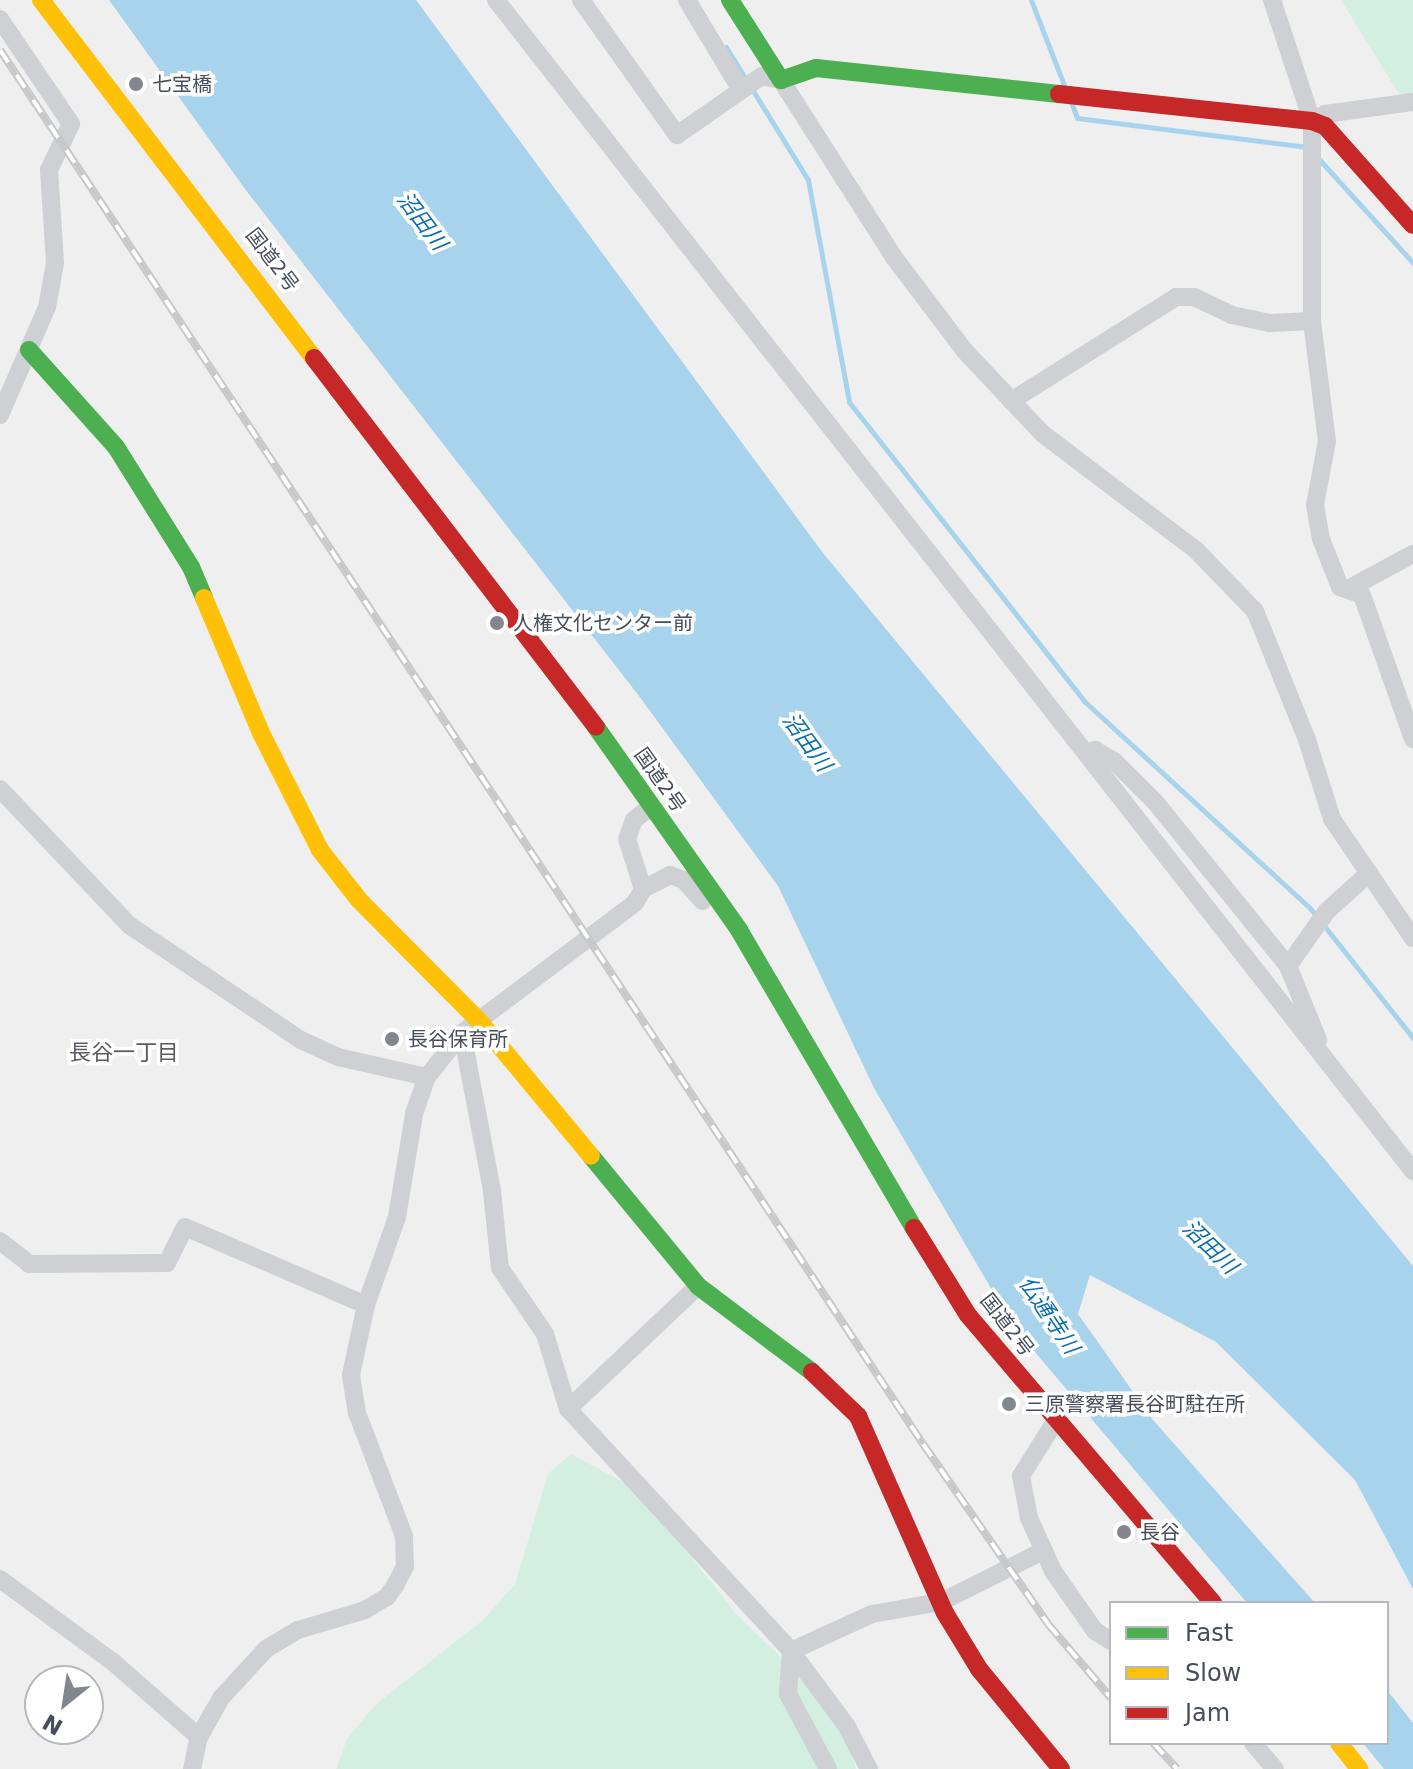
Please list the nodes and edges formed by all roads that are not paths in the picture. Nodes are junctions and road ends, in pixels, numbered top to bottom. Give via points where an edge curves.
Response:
1 (41, 0) edge
2 (496, 0) edge
3 (581, 0) edge
4 (687, 0) edge
5 (730, 0) edge
6 (1272, 0) edge
7 (0, 19) edge
8 (781, 80) junction
9 (741, 90) junction
10 (1413, 102) edge
11 (1312, 121) junction
12 (1413, 225) edge
13 (1312, 321) junction
14 (29, 350) junction
15 (1011, 401) junction
16 (0, 415) edge
17 (1413, 554) edge
18 (1350, 588) junction
19 (1413, 739) edge
20 (1088, 755) junction
21 (0, 789) edge
22 (651, 806) junction
23 (1369, 873) junction
24 (643, 889) junction
25 (1413, 938) edge
26 (1288, 966) junction
27 (767, 979) junction
28 (479, 1021) junction
29 (462, 1033) junction
30 (1316, 1047) junction
31 (427, 1077) junction
32 (1413, 1171) edge
33 (0, 1241) edge
34 (698, 1286) junction
35 (366, 1305) junction
36 (568, 1409) junction
37 (1056, 1420) junction
38 (1029, 1518) junction
39 (1033, 1556) junction
40 (0, 1579) edge
41 (1066, 1591) junction
42 (1211, 1601) edge
43 (941, 1602) junction
44 (1109, 1640) edge
45 (791, 1651) junction
46 (199, 1737) junction
47 (1255, 1745) edge
48 (1341, 1745) edge
49 (192, 1769) edge
50 (828, 1769) edge
51 (869, 1769) edge
52 (1061, 1769) edge
53 (1275, 1769) edge
54 (1359, 1769) edge

1 - 22 main road, 国道2号 via 434,510
2 - 20 street
3 - 9 street via 677,135
4 - 9 street
5 - 8 main road
6 - 11 street
7 - 14 street via 71,124 49,170 55,263 47,307
8 - 9 street via 762,76
8 - 11 main road via 816,68
8 - 15 street via 893,256 964,350
10 - 11 street via 1325,114
11 - 12 main road via 1325,126
11 - 13 street
13 - 15 street via 1270,323 1232,315 1194,297 1176,297
13 - 18 street via 1327,441 1315,505 1321,539 1340,587
14 - 16 street
14 - 28 main road via 116,447 191,567 261,733 320,850 359,900
15 - 23 street via 1043,434 1197,551 1255,611 1332,819
17 - 18 street
18 - 19 street via 1362,595
20 - 26 street via 1095,750 1114,761 1156,803
20 - 30 street
21 - 31 street via 129,925 301,1040 338,1057
22 - 24 street via 634,820 627,839
22 - 27 main road, 国道2号 via 739,930
23 - 25 street
23 - 26 street via 1327,911
24 - 27 street via 670,875 684,880 725,929 757,983
24 - 28 street via 635,903
26 - 30 street via 1319,1039
27 - 37 main road, 国道2号 via 968,1315
28 - 29 street
28 - 34 main road
29 - 31 street
29 - 36 street via 492,1191 500,1268 545,1334
30 - 32 street
31 - 35 street via 414,1114 397,1217
33 - 35 street via 29,1264 167,1263 185,1227
34 - 36 street
34 - 43 main road via 825,1382 858,1416
35 - 46 street via 351,1375 357,1413 404,1536 405,1566 387,1597 365,1610 298,1630 266,1649 221,1698
36 - 45 street
37 - 38 street via 1021,1476
37 - 42 main road, 国道2号
38 - 39 street via 1026,1535
38 - 41 street via 1036,1541
39 - 41 street via 1050,1584
39 - 43 street
40 - 46 street via 113,1662
41 - 44 street via 1095,1631
43 - 45 street via 872,1614
43 - 52 main road via 979,1669
45 - 50 street via 788,1694
45 - 51 street via 846,1725
46 - 49 street
47 - 53 street
48 - 54 main road

